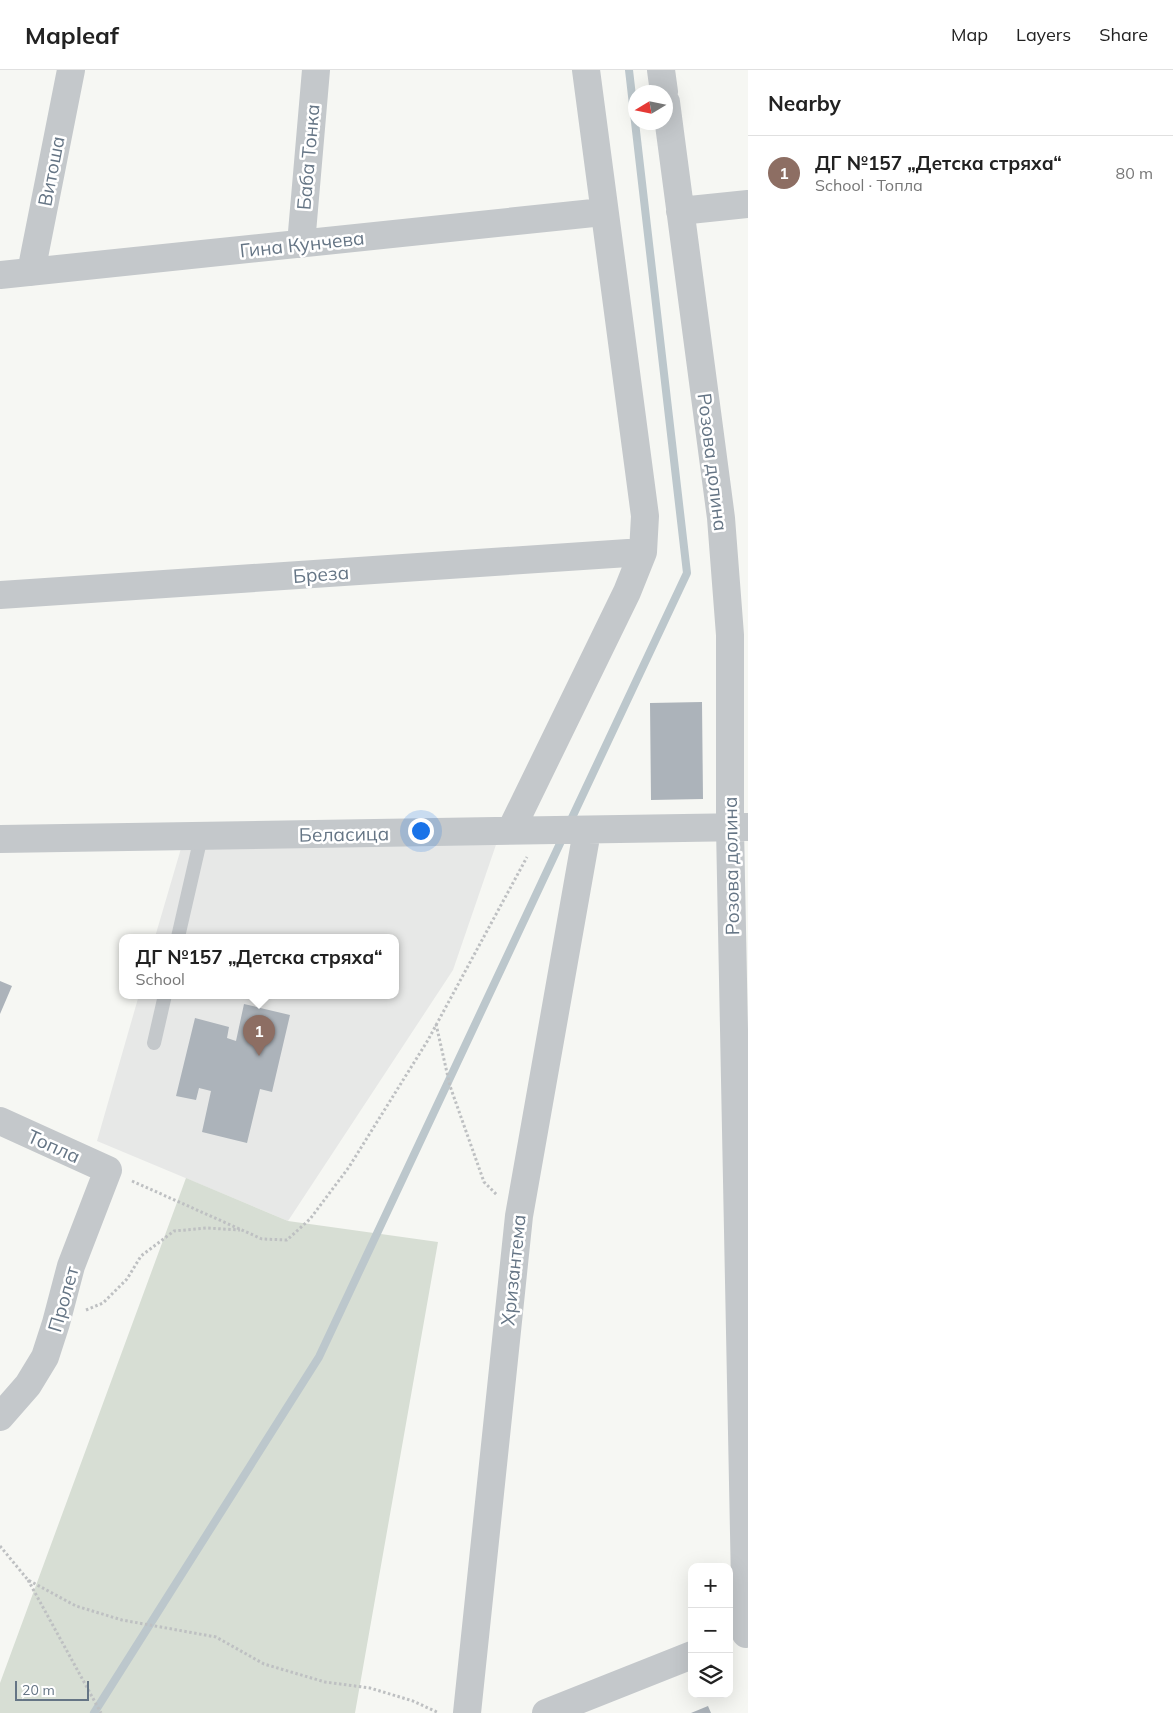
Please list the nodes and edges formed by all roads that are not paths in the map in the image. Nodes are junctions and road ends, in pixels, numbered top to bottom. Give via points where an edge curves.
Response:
1 (71, 70) edge
2 (316, 70) edge
3 (586, 70) edge
4 (661, 70) edge
5 (663, 85) edge
6 (670, 130) edge
7 (748, 204) edge
8 (680, 211) junction
9 (603, 212) junction
10 (301, 244) junction
11 (31, 272) junction
12 (0, 275) edge
13 (643, 552) junction
14 (0, 595) edge
15 (739, 828) edge
16 (523, 830) junction
17 (587, 831) junction
18 (201, 837) junction
19 (0, 839) edge
20 (179, 934) edge
21 (164, 999) edge
22 (154, 1043) dead end
23 (0, 1121) edge
24 (108, 1170) joint
25 (0, 1417) edge
26 (743, 1638) edge
27 (688, 1657) edge
28 (467, 1713) edge
29 (546, 1713) edge

1 - 11 street, Витоша
2 - 10 street, Баба Тонка
3 - 9 street
4 - 5 street
6 - 8 street, Розова долина
7 - 8 street
8 - 15 street, Розова долина via 722,538
9 - 10 street, Гина Кунчева
9 - 13 street via 646,516
10 - 11 street, Гина Кунчева
11 - 12 street, Гина Кунчева
13 - 14 street, Бреза
13 - 16 street
15 - 17 street, Беласица
15 - 26 street, Розова долина
16 - 17 street, Беласица
16 - 18 street, Беласица
17 - 28 street, Хризантема via 519,1216
18 - 19 street, Беласица
18 - 20 lane
21 - 22 lane
23 - 24 street, Топла
24 - 25 street, Пролет via 71,1266 45,1357
27 - 29 street

